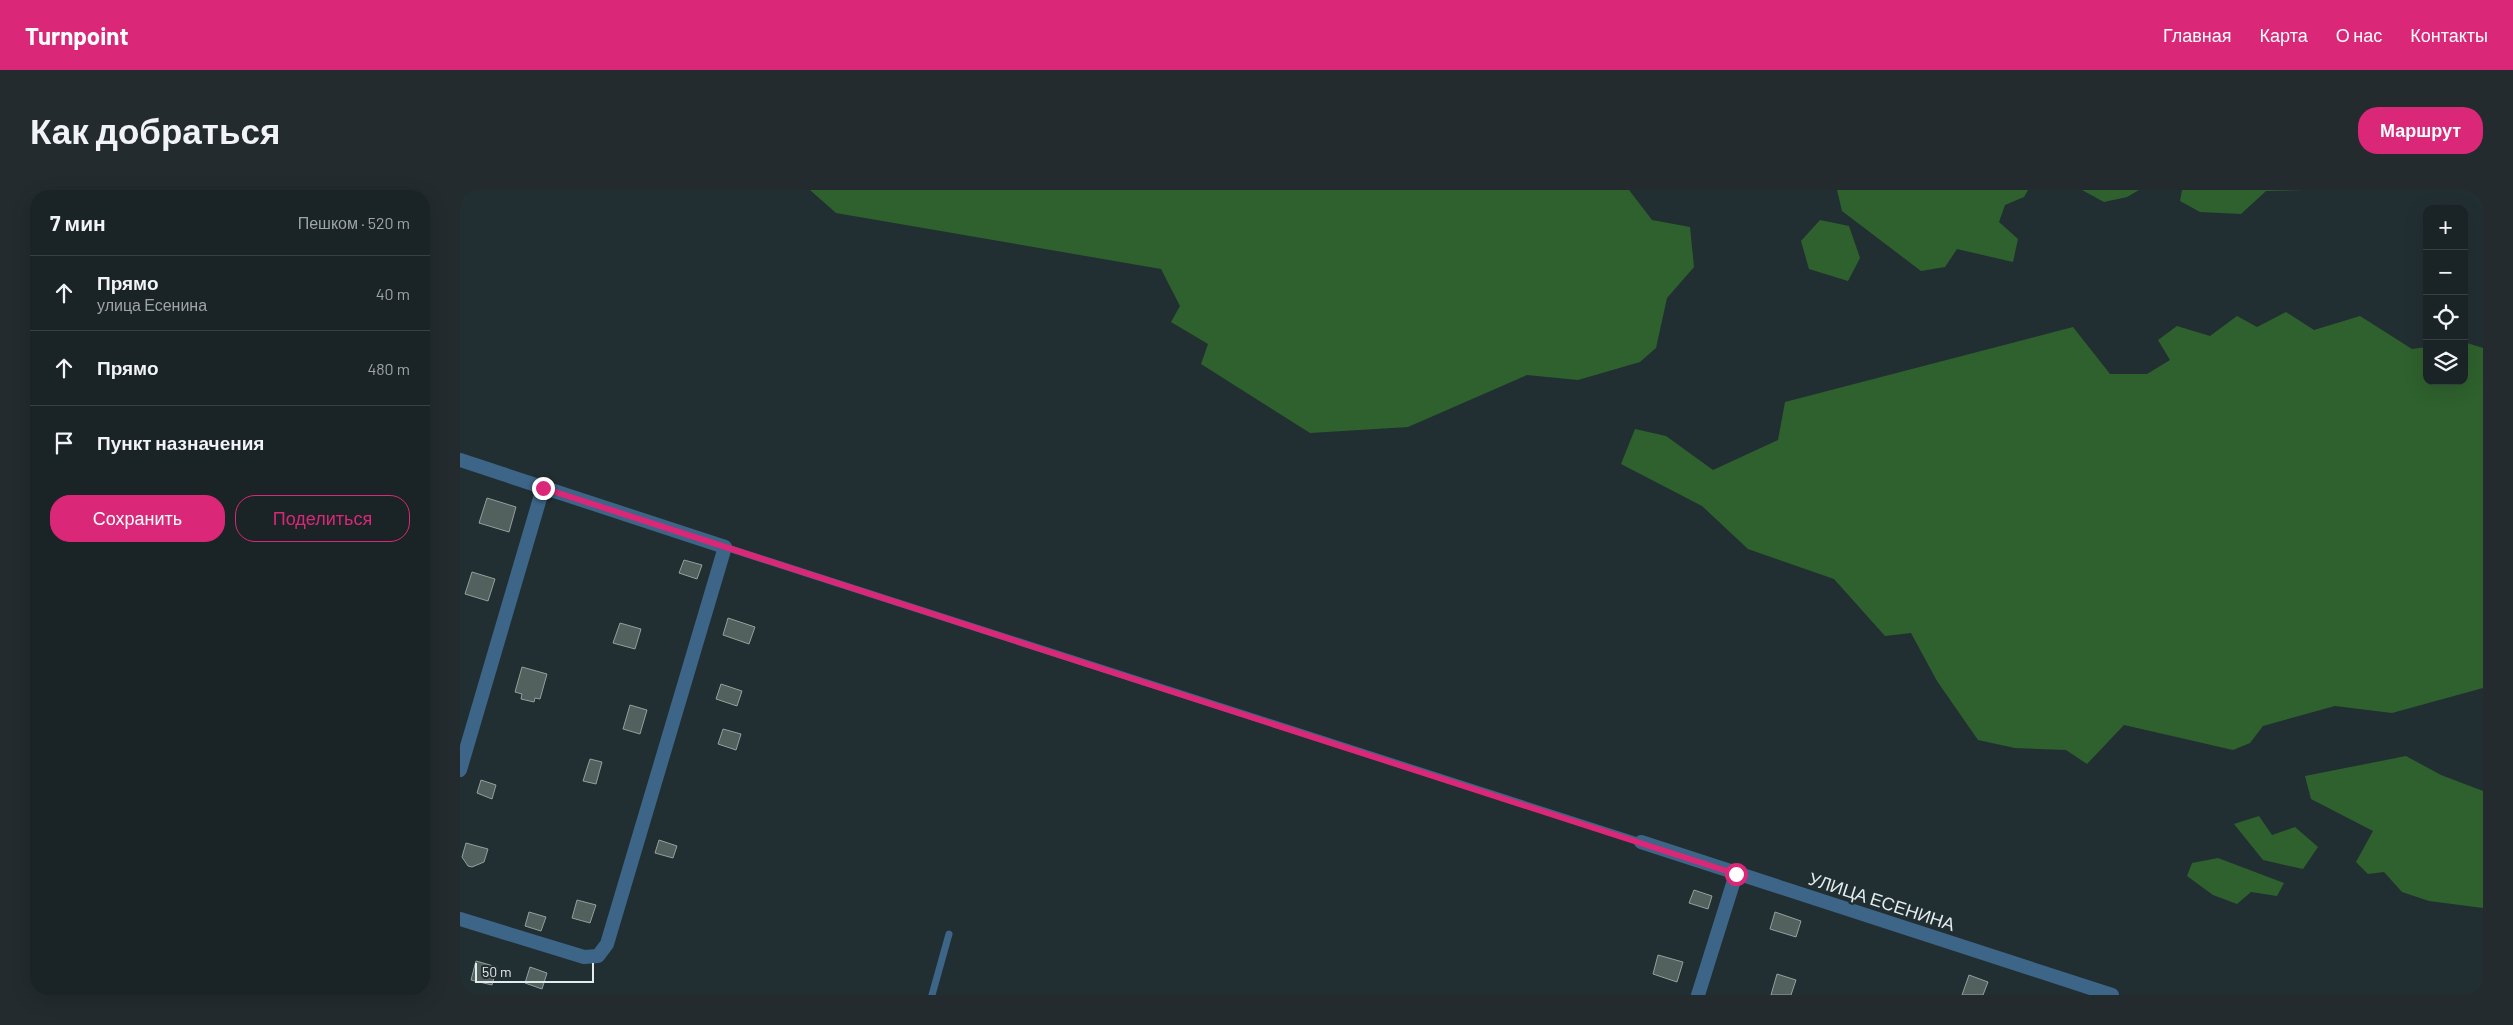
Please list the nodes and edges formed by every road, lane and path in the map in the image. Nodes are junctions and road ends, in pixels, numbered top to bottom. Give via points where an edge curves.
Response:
1 (460, 460) edge
2 (543, 488) junction
3 (725, 546) junction
4 (460, 770) edge
5 (1641, 842) joint
6 (1736, 874) junction
7 (460, 919) edge
8 (949, 934) dead end
9 (932, 995) edge
10 (1698, 995) edge
11 (2112, 995) edge

1 - 2 street
2 - 3 street
2 - 4 street
3 - 5 lane
3 - 7 street via 607,944 598,956 584,957
5 - 6 street, УЛИЦА ЕСЕНИНА
6 - 10 street
6 - 11 street, УЛИЦА ЕСЕНИНА
8 - 9 lane

